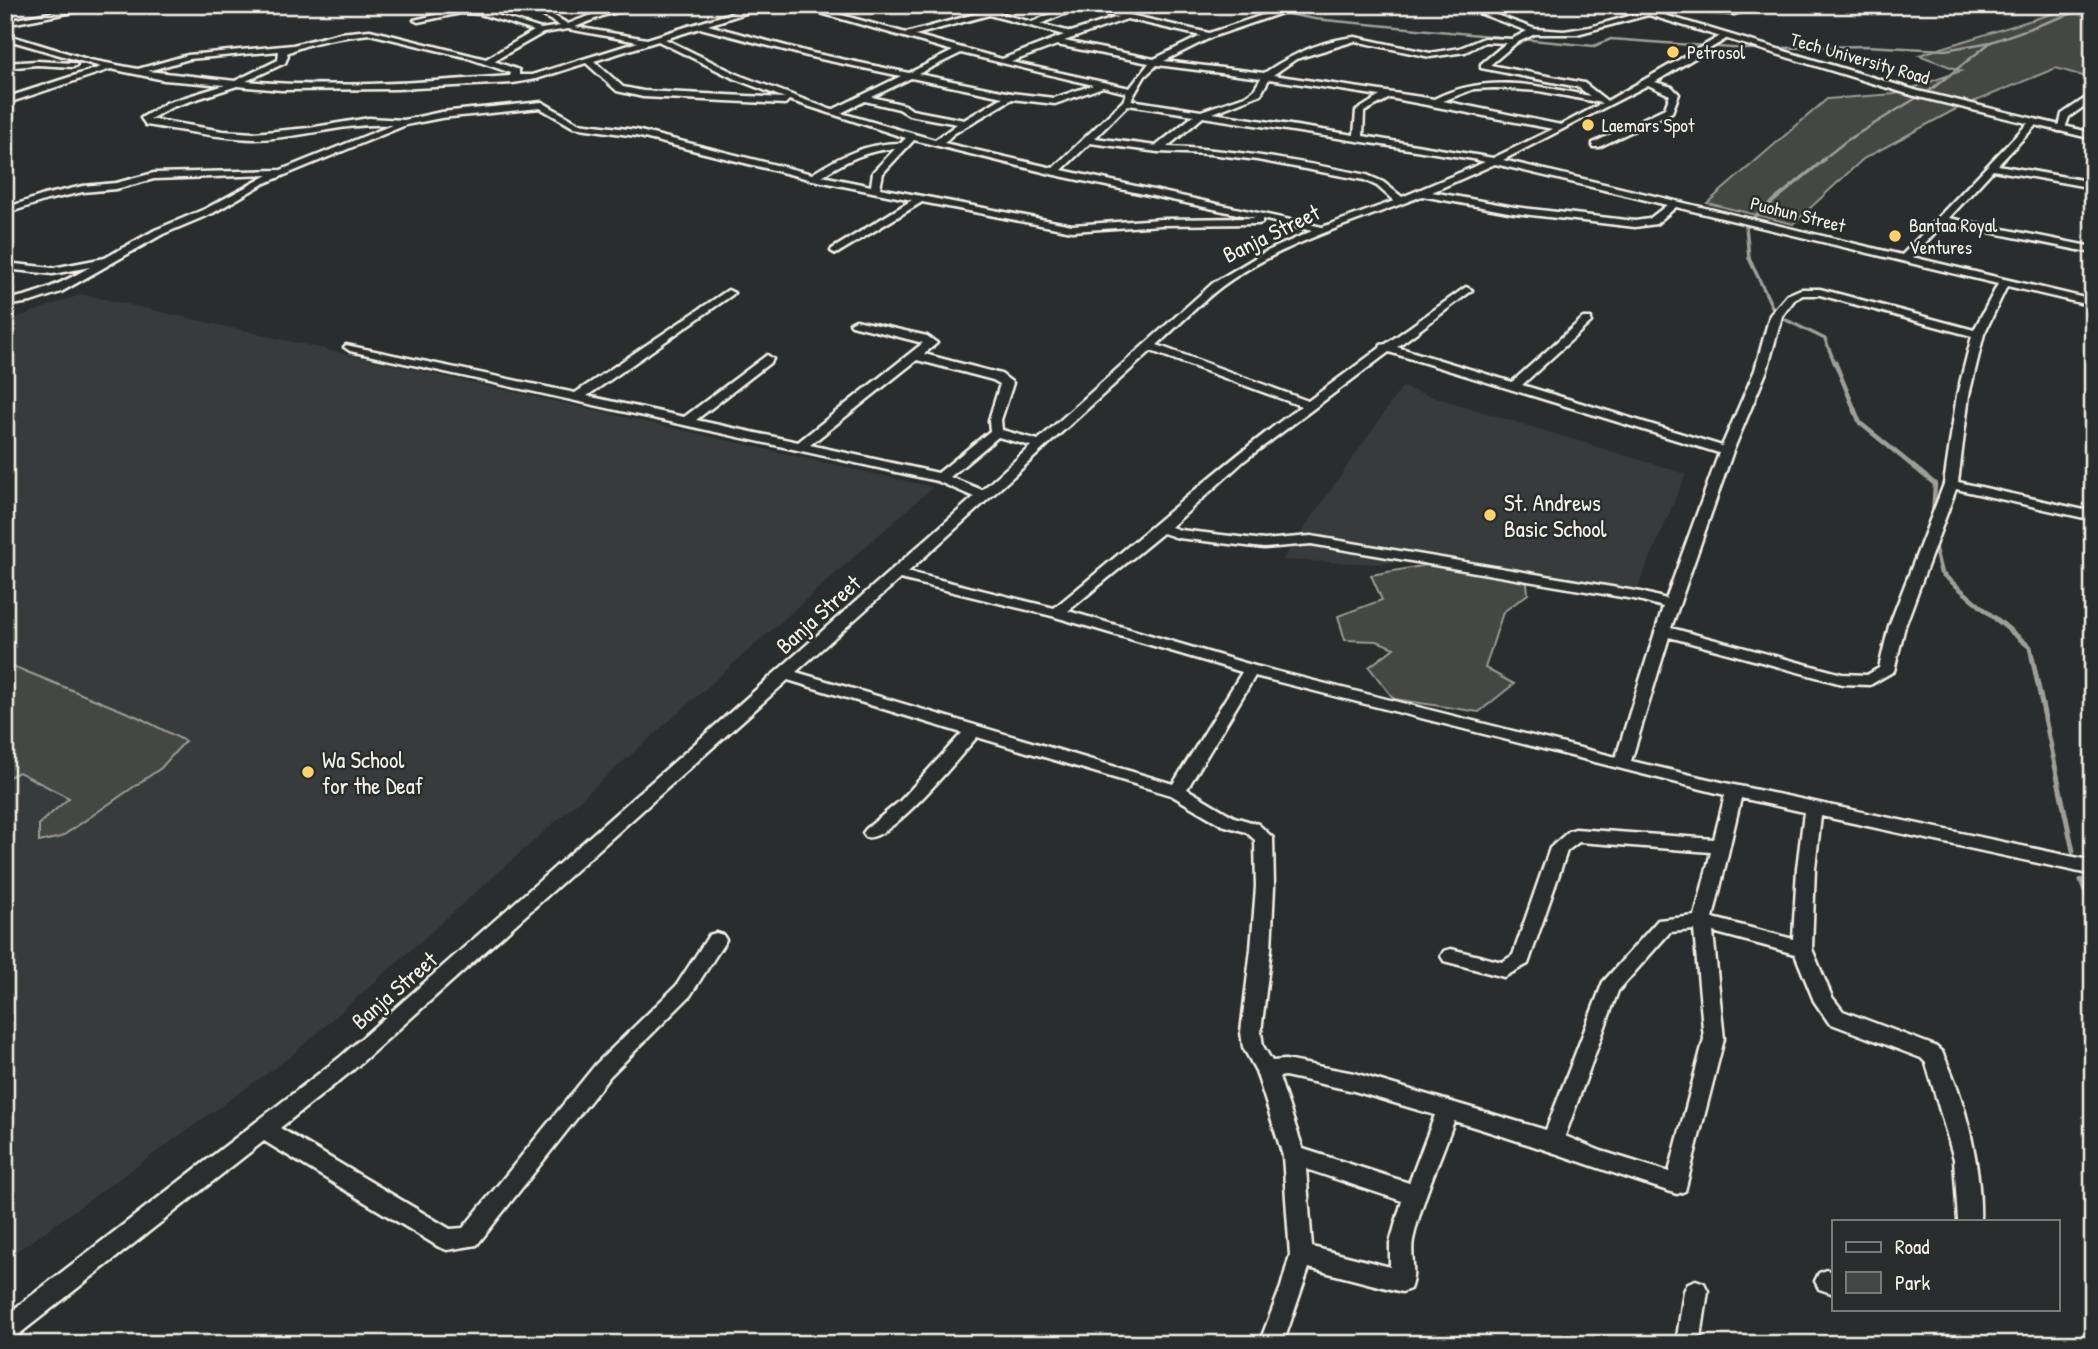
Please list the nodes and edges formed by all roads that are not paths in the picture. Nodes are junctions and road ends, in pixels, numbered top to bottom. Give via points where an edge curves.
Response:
1 (106, 5) edge
2 (530, 5) edge
3 (595, 5) edge
4 (646, 5) edge
5 (725, 5) edge
6 (766, 5) edge
7 (797, 5) edge
8 (1018, 5) edge
9 (1301, 5) edge
10 (1461, 5) edge
11 (1620, 5) edge
12 (1758, 5) edge
13 (1076, 6) edge
14 (603, 13) junction
15 (740, 13) junction
16 (989, 13) junction
17 (1649, 13) junction
18 (1125, 18) junction
19 (418, 20) dead end
20 (5, 23) edge
21 (1034, 24) junction
22 (701, 26) junction
23 (568, 27) junction
24 (541, 31) junction
25 (1534, 31) junction
26 (1071, 35) junction
27 (1209, 35) junction
28 (5, 36) edge
29 (907, 36) junction
30 (1727, 36) junction
31 (660, 39) junction
32 (1513, 41) junction
33 (648, 42) junction
34 (1056, 42) junction
35 (293, 47) junction
36 (961, 50) junction
37 (488, 61) junction
38 (589, 61) junction
39 (88, 62) junction
40 (1002, 62) junction
41 (1155, 62) junction
42 (5, 66) edge
43 (110, 66) junction
44 (138, 72) junction
45 (906, 76) junction
46 (1266, 76) junction
47 (513, 80) junction
48 (1650, 83) junction
49 (232, 85) junction
50 (1101, 85) junction
51 (1130, 91) junction
52 (1012, 96) junction
53 (1387, 96) junction
54 (2093, 96) edge
55 (864, 97) junction
56 (5, 101) edge
57 (798, 101) junction
58 (1126, 102) junction
59 (1435, 102) junction
60 (1608, 102) junction
61 (833, 113) junction
62 (1201, 114) junction
63 (968, 122) junction
64 (2034, 122) junction
65 (404, 123) junction
66 (1563, 128) junction
67 (2061, 129) junction
68 (2093, 136) edge
69 (911, 138) junction
70 (1358, 139) junction
71 (1089, 140) junction
72 (934, 144) junction
73 (1596, 145) dead end
74 (901, 146) junction
75 (1158, 149) junction
76 (1495, 161) junction
77 (1991, 167) junction
78 (286, 172) junction
79 (1055, 172) junction
80 (813, 177) junction
81 (2093, 185) edge
82 (875, 190) junction
83 (1421, 193) junction
84 (922, 198) junction
85 (1400, 201) junction
86 (1675, 203) junction
87 (5, 211) edge
88 (1269, 217) junction
89 (1941, 219) junction
90 (1324, 231) junction
91 (2093, 250) edge
92 (836, 251) dead end
93 (1905, 258) junction
94 (113, 259) junction
95 (5, 266) edge
96 (2004, 282) junction
97 (1466, 289) dead end
98 (728, 293) dead end
99 (5, 303) edge
100 (2093, 303) edge
101 (1587, 320) dead end
102 (856, 323) dead end
103 (1978, 334) junction
104 (1149, 346) junction
105 (350, 347) dead end
106 (1385, 348) junction
107 (917, 356) junction
108 (767, 359) dead end
109 (1514, 386) junction
110 (577, 397) junction
111 (1309, 404) junction
112 (685, 422) junction
113 (996, 432) junction
114 (1040, 444) junction
115 (800, 447) junction
116 (1726, 451) junction
117 (941, 478) junction
118 (1951, 484) junction
119 (984, 496) junction
120 (2093, 516) edge
121 (1161, 528) junction
122 (897, 574) junction
123 (1671, 605) junction
124 (1057, 613) junction
125 (1664, 631) junction
126 (1251, 670) junction
127 (785, 674) junction
128 (975, 729) junction
129 (1622, 764) junction
130 (1177, 791) junction
131 (1734, 791) junction
132 (1813, 808) junction
133 (873, 833) dead end
134 (1719, 846) junction
135 (2093, 868) edge
136 (1703, 922) junction
137 (716, 940) dead end
138 (1802, 949) junction
139 (1451, 956) dead end
140 (1266, 1070) junction
141 (1448, 1110) junction
142 (263, 1129) junction
143 (1553, 1141) junction
144 (1294, 1156) junction
145 (1415, 1195) junction
146 (1969, 1220) edge
147 (1301, 1255) junction
148 (1696, 1291) dead end
149 (5, 1332) edge
150 (1271, 1344) edge
151 (1688, 1344) edge

1 - 20 street
2 - 23 street
3 - 14 street
4 - 14 street
5 - 15 street
6 - 15 street
7 - 29 street
8 - 16 street
9 - 27 street
10 - 25 street
11 - 17 street, Tech University Road
12 - 17 street via 1734,12 1681,9
13 - 18 street
13 - 21 street
14 - 23 street
15 - 22 street
16 - 21 street
16 - 29 street
17 - 25 street via 1570,34
17 - 30 street, Tech University Road
18 - 26 street
18 - 27 street
19 - 24 street via 461,10
21 - 26 street
22 - 31 street
22 - 45 street
23 - 24 street
23 - 33 street
24 - 37 street
25 - 32 street
26 - 34 street
27 - 41 street
28 - 39 street
29 - 36 street
30 - 48 street, Banja Street
30 - 64 street, Tech University Road via 1902,89
31 - 33 street
31 - 57 street via 731,75
32 - 46 street via 1484,40 1462,50 1430,55 1349,39 1293,57
32 - 60 street via 1484,66 1581,85
33 - 38 street
34 - 40 street
34 - 41 street
35 - 37 street via 340,35 375,33
35 - 44 street via 188,57
35 - 49 street via 282,52 282,61
36 - 40 street
36 - 45 street
37 - 47 street via 516,72
38 - 47 street
38 - 57 street via 620,89 643,94
39 - 42 street
39 - 43 street
40 - 50 street
41 - 46 street
41 - 51 street
43 - 44 street
43 - 56 street
44 - 49 street
45 - 52 street
45 - 55 street
46 - 53 street
46 - 62 street via 1258,92 1248,98
47 - 49 street via 396,86
48 - 60 street, Banja Street
48 - 73 street via 1675,94 1669,110
49 - 65 street via 160,107 146,122 254,136 369,121
50 - 51 street
50 - 52 street via 1055,101
51 - 58 street
52 - 63 street
53 - 59 street
53 - 70 street via 1360,111
54 - 67 street via 2066,116
55 - 61 street
55 - 63 street via 909,112
57 - 61 street
58 - 62 street, Puohun Street
58 - 71 street
59 - 60 street via 1458,89 1507,86
59 - 66 street
60 - 66 street, Banja Street
61 - 69 street
62 - 70 street, Puohun Street
62 - 75 street
63 - 72 street
64 - 67 street, Tech University Road
64 - 77 street
65 - 78 street
65 - 80 street via 542,105 576,125 636,133
66 - 76 street, Banja Street
67 - 68 street, Tech University Road
69 - 72 street
69 - 74 street
70 - 76 street, Puohun Street
71 - 75 street
71 - 79 street
72 - 79 street
74 - 80 street via 873,146
74 - 82 street via 878,172
75 - 85 street via 1257,156 1367,178
76 - 83 street, Banja Street
76 - 86 street, Puohun Street
77 - 81 street
77 - 89 street
78 - 87 street via 153,176 44,198
78 - 94 street
79 - 88 street
80 - 82 street
82 - 84 street
83 - 85 street, Banja Street
83 - 86 street via 1546,215 1635,224 1652,222
84 - 88 street via 1072,228 1253,223
84 - 92 street
85 - 90 street, Banja Street
86 - 93 street, Puohun Street
88 - 90 street
89 - 91 street
89 - 93 street
90 - 104 street, Banja Street via 1241,268
93 - 96 street, Puohun Street
94 - 95 street via 53,271
94 - 99 street via 57,290
96 - 100 street, Puohun Street
96 - 103 street
97 - 106 street
98 - 110 street
101 - 109 street
102 - 107 street via 931,343
103 - 116 street via 1820,292 1801,292 1776,315 1761,370
103 - 118 street
104 - 111 street
104 - 114 street, Banja Street
105 - 110 street
106 - 109 street
106 - 111 street
107 - 113 street via 1007,383 995,420
107 - 115 street
108 - 112 street
109 - 116 street
110 - 112 street
111 - 121 street via 1240,457
112 - 115 street
113 - 114 street
113 - 117 street
114 - 119 street, Banja Street
115 - 117 street
116 - 123 street
117 - 119 street
118 - 120 street
118 - 125 street via 1897,626 1886,671 1870,680 1842,679
119 - 122 street, Banja Street
121 - 123 street via 1264,544 1311,540 1481,567
121 - 124 street
122 - 124 street
122 - 127 street, Banja Street
123 - 125 street
124 - 126 street
125 - 129 street
126 - 129 street
126 - 130 street
127 - 128 street
127 - 142 street, Banja Street via 346,1063
128 - 130 street
128 - 133 street via 907,804
129 - 131 street
130 - 140 street via 1264,838 1262,937 1251,1032 1253,1047
131 - 132 street
131 - 134 street
132 - 135 street
132 - 138 street
134 - 136 street
134 - 139 street via 1575,835 1559,848 1521,959 1504,970
136 - 138 street
136 - 143 street via 1665,925 1610,987
136 - 143 street via 1714,1039 1677,1184
137 - 142 street via 683,991 603,1070 469,1238 447,1240
138 - 146 street via 1824,1001 1836,1017 1935,1058 1959,1128 1971,1196
140 - 141 street via 1285,1068 1354,1082
140 - 144 street
141 - 143 street
141 - 145 street
142 - 149 street, Banja Street
144 - 145 street
144 - 147 street
145 - 147 street via 1401,1242 1402,1281
147 - 150 street
148 - 151 street

